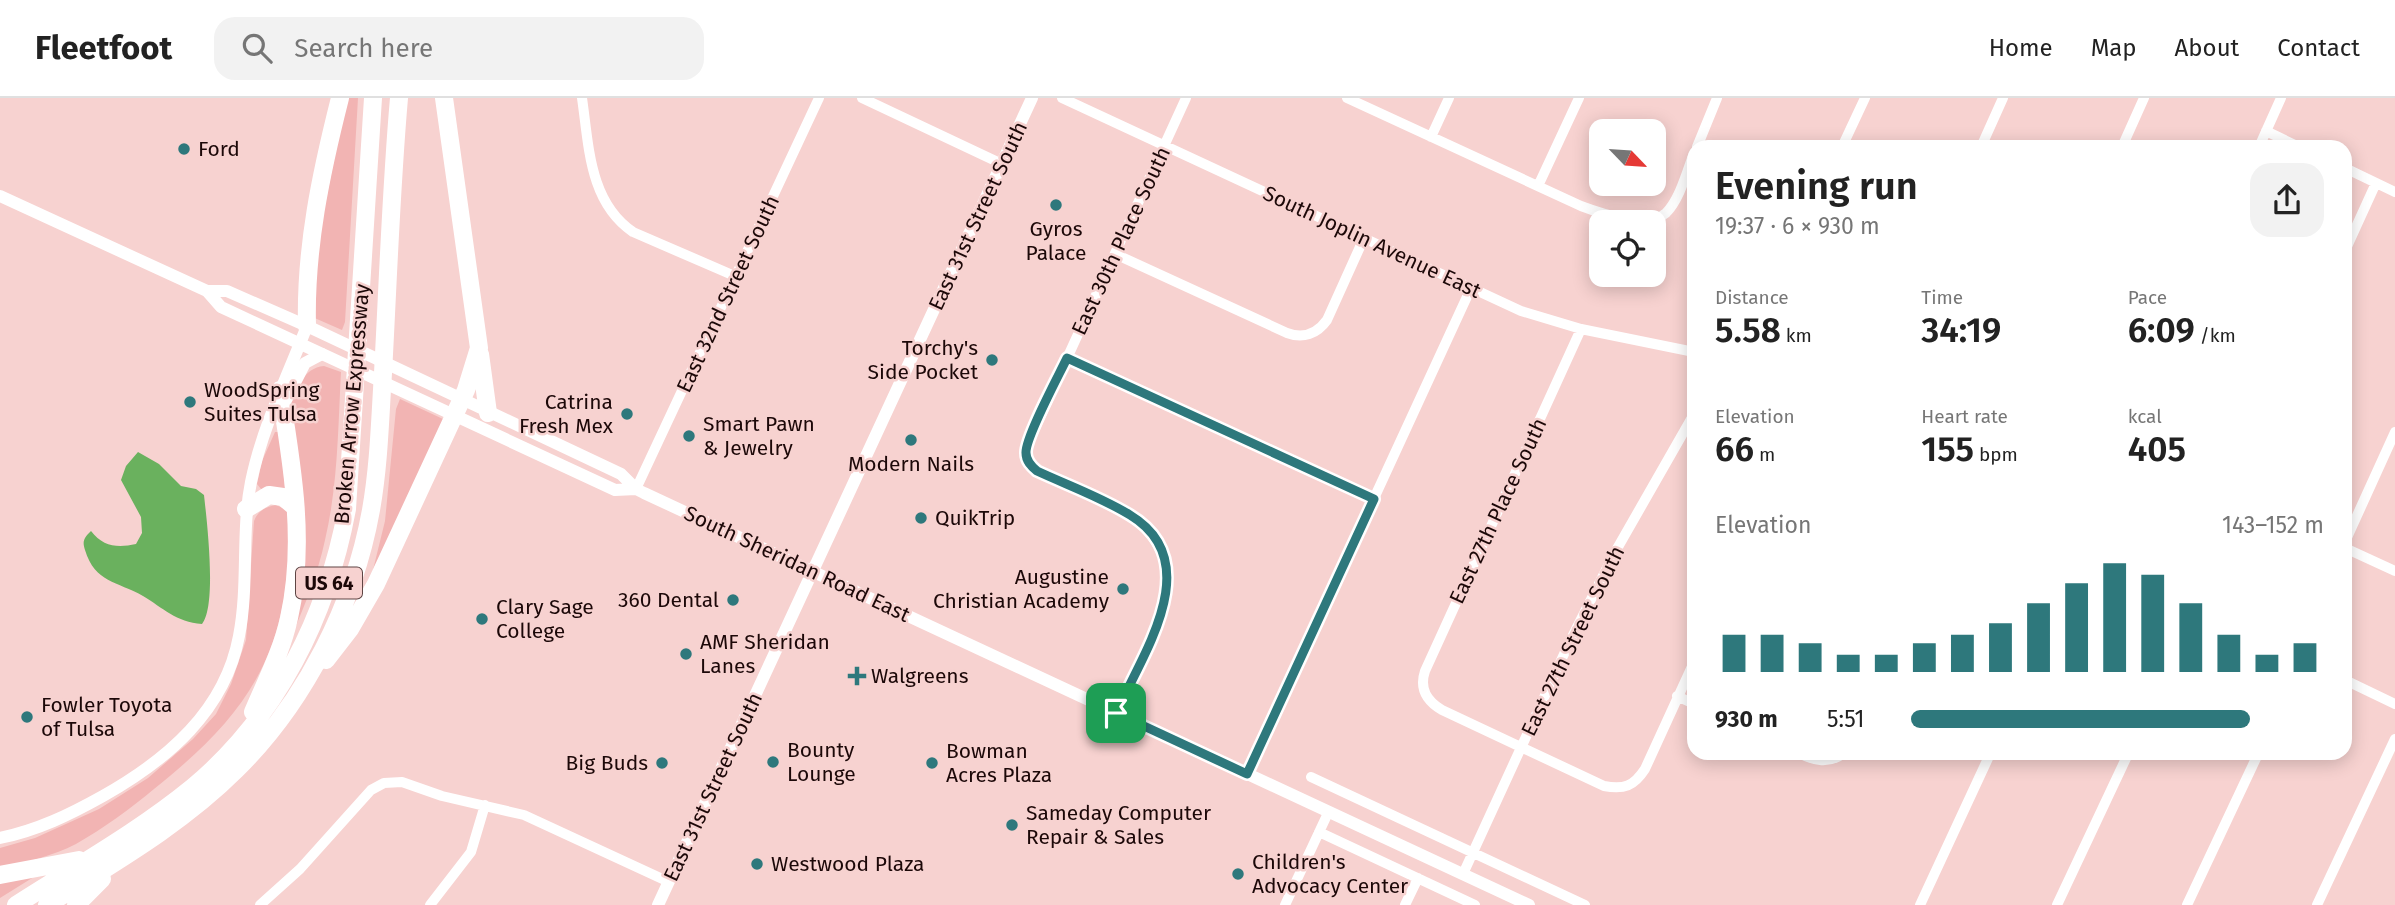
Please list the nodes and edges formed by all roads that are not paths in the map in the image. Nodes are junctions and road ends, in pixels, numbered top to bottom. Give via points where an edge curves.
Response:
1 (340, 98) edge
2 (373, 98) edge
3 (399, 98) edge
4 (444, 98) edge
5 (582, 98) edge
6 (819, 98) edge
7 (862, 98) edge
8 (1032, 98) edge
9 (1062, 98) edge
10 (1186, 98) edge
11 (1347, 98) edge
12 (1449, 98) edge
13 (1579, 98) edge
14 (1717, 98) edge
15 (1865, 98) edge
16 (2003, 98) edge
17 (2144, 98) edge
18 (2281, 98) edge
19 (2266, 131) junction
20 (1432, 137) junction
21 (1699, 140) edge
22 (1845, 140) edge
23 (1984, 140) edge
24 (2125, 140) edge
25 (2262, 140) edge
26 (2285, 140) edge
27 (1164, 145) junction
28 (1002, 164) junction
29 (1687, 170) edge
30 (2352, 172) edge
31 (2376, 183) junction
32 (1538, 186) junction
33 (2395, 192) edge
34 (0, 195) edge
35 (2352, 236) edge
36 (1364, 238) junction
37 (1115, 254) junction
38 (737, 277) junction
39 (1471, 288) junction
40 (207, 291) junction
41 (1581, 329) junction
42 (299, 330) junction
43 (479, 348) junction
44 (1687, 351) edge
45 (322, 354) junction
46 (1067, 358) junction
47 (278, 405) junction
48 (458, 407) junction
49 (488, 413) junction
50 (1687, 426) edge
51 (2395, 432) edge
52 (636, 489) junction
53 (1374, 499) junction
54 (295, 507) junction
55 (246, 509) junction
56 (2352, 526) edge
57 (2352, 551) edge
58 (2395, 571) edge
59 (813, 572) junction
60 (1687, 676) edge
61 (2352, 683) edge
62 (1677, 696) junction
63 (1687, 701) edge
64 (2395, 704) edge
65 (1116, 713) junction
66 (280, 719) junction
67 (242, 738) junction
68 (2395, 739) edge
69 (1521, 748) junction
70 (1987, 760) edge
71 (2125, 760) edge
72 (2255, 760) edge
73 (1247, 774) junction
74 (1311, 777) dead end
75 (485, 805) junction
76 (1328, 813) junction
77 (1319, 832) junction
78 (0, 838) edge
79 (1473, 853) junction
80 (124, 856) junction
81 (89, 858) junction
82 (1463, 874) junction
83 (0, 876) edge
84 (1418, 878) junction
85 (669, 882) junction
86 (16, 905) edge
87 (47, 905) edge
88 (76, 905) edge
89 (260, 905) edge
90 (430, 905) edge
91 (658, 905) edge
92 (1285, 905) edge
93 (1405, 905) edge
94 (1475, 905) edge
95 (1529, 905) edge
96 (1585, 905) edge
97 (1920, 905) edge
98 (2057, 905) edge
99 (2187, 905) edge
100 (2317, 905) edge

1 - 42 highway via 318,192 307,302
2 - 67 highway, Broken Arrow Expressway / US 64 via 347,509 316,619 270,702
3 - 66 highway, Broken Arrow Expressway / US 64 via 371,509 339,615
4 - 43 highway
5 - 38 street via 593,177 622,224
6 - 38 street, East 32nd Street South
7 - 28 street
8 - 28 main road, East 31st Street South
9 - 27 street, South Joplin Avenue East
10 - 27 street, East 30th Place South
11 - 20 street
12 - 20 street
13 - 32 street
14 - 21 street
15 - 22 street
16 - 23 street
17 - 24 street
18 - 19 street
19 - 25 street
19 - 26 street
20 - 32 street
27 - 36 street, South Joplin Avenue East
27 - 37 street, East 30th Place South
28 - 59 main road, East 31st Street South
29 - 32 street via 1675,200 1661,216 1643,221 1605,214
30 - 31 street
31 - 33 street
31 - 35 street
34 - 40 main road, South Sheridan Road East
36 - 37 street via 1327,320 1317,331 1296,336
36 - 39 street, South Joplin Avenue East
37 - 46 street, East 30th Place South
38 - 52 street, East 32nd Street South
39 - 41 street, South Joplin Avenue East via 1521,311
39 - 53 street
40 - 42 main road, South Sheridan Road East via 227,291
40 - 42 main road, South Sheridan Road East via 221,307
41 - 44 street, South Joplin Avenue East
41 - 69 street, East 27th Place South via 1423,683 1432,705
42 - 45 main road, South Sheridan Road East
42 - 47 main road, Broken Arrow Expressway
42 - 48 main road, South Sheridan Road East
43 - 48 highway
43 - 49 highway
45 - 47 main road, Broken Arrow Expressway via 305,363
45 - 48 main road, South Sheridan Road East
46 - 53 street
46 - 65 street, East 30th Place South via 1029,440 1027,461 1037,471 1139,521 1154,537 1166,566 1161,617
47 - 54 highway
47 - 55 main road, Broken Arrow Expressway via 257,458
48 - 49 main road, South Sheridan Road East
48 - 52 main road, South Sheridan Road East via 615,490
48 - 66 highway via 376,584 350,629
49 - 52 main road, South Sheridan Road East via 621,474
50 - 69 street, East 27th Street South via 1614,554
51 - 56 street
52 - 59 main road, South Sheridan Road East
53 - 73 street
54 - 55 highway via 283,497 269,495
54 - 67 highway via 298,541 289,619
55 - 78 main road, Broken Arrow Expressway via 240,633 222,686 200,721 167,754 124,785 64,818
57 - 58 street
59 - 65 main road, South Sheridan Road East
59 - 85 main road, East 31st Street South
60 - 62 street
61 - 64 street
62 - 63 street
62 - 69 street via 1645,769 1625,788 1604,786
65 - 73 main road, South Sheridan Road East
66 - 80 highway, Broken Arrow Expressway / US 64 via 209,795
67 - 81 highway, Broken Arrow Expressway / US 64 via 191,788
68 - 100 street
69 - 79 street, East 27th Street South
70 - 97 street
71 - 98 street
72 - 99 street
73 - 76 main road, South Sheridan Road East
74 - 79 street
75 - 85 street via 536,820
75 - 89 street via 410,784 384,783 371,790 300,869
75 - 90 street via 471,852
76 - 77 street
76 - 82 main road, South Sheridan Road East
77 - 84 street
77 - 92 street
79 - 82 street, East 27th Street South
79 - 96 street
80 - 87 highway, Broken Arrow Expressway / US 64
80 - 88 highway
81 - 83 highway
81 - 86 highway, Broken Arrow Expressway / US 64
82 - 95 main road, South Sheridan Road East
84 - 93 street
84 - 94 street
85 - 91 main road, East 31st Street South

